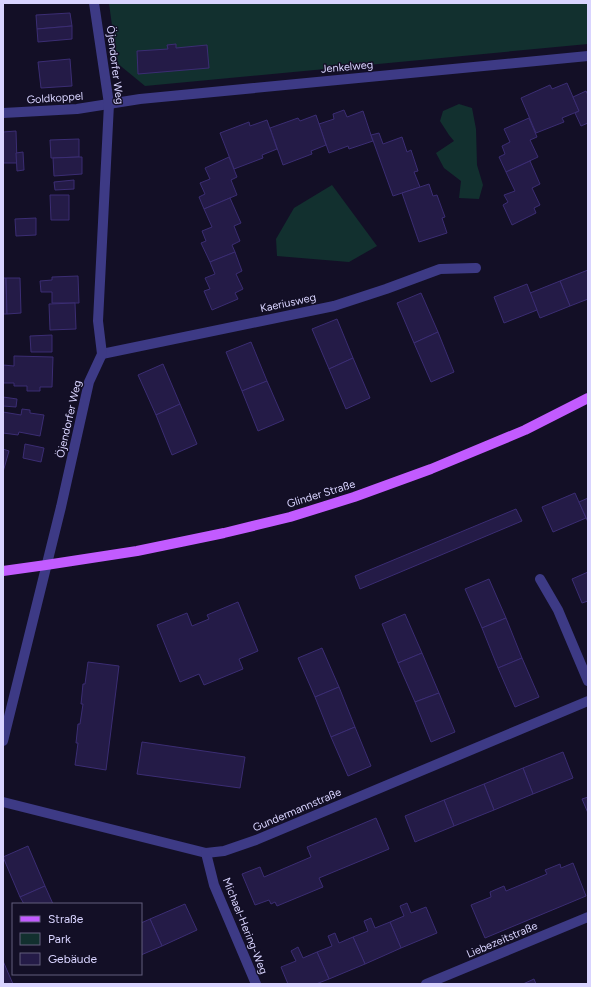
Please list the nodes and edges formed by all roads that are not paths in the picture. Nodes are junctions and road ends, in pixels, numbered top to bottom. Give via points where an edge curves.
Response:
1 (94, 3) edge
2 (588, 56) edge
3 (109, 104) junction
4 (3, 113) edge
5 (476, 268) dead end
6 (102, 354) junction
7 (588, 398) edge
8 (46, 565) junction
9 (3, 571) edge
10 (540, 579) dead end
11 (588, 681) edge
12 (588, 701) edge
13 (3, 741) edge
14 (3, 802) edge
15 (206, 853) junction
16 (588, 918) edge
17 (256, 984) edge
18 (426, 984) edge

1 - 3 street, Öjendorfer Weg
2 - 3 street, Jenkelweg
3 - 4 street, Goldkoppel via 77,109
3 - 6 street, Öjendorfer Weg via 98,321
5 - 6 street, Kaeriusweg via 440,269 334,306
6 - 8 street, Öjendorfer Weg via 89,382
7 - 8 main road, Glinder Straße via 518,433 354,497 270,522 185,541
8 - 9 main road, Glinder Straße
8 - 13 street, Öjendorfer Weg
10 - 11 street via 558,610
12 - 15 street, Gundermannstraße via 256,840 224,851
14 - 15 street, Gundermannstraße
15 - 17 street, Michael-Hering-Weg via 214,885
16 - 18 street, Liebezeitstraße

